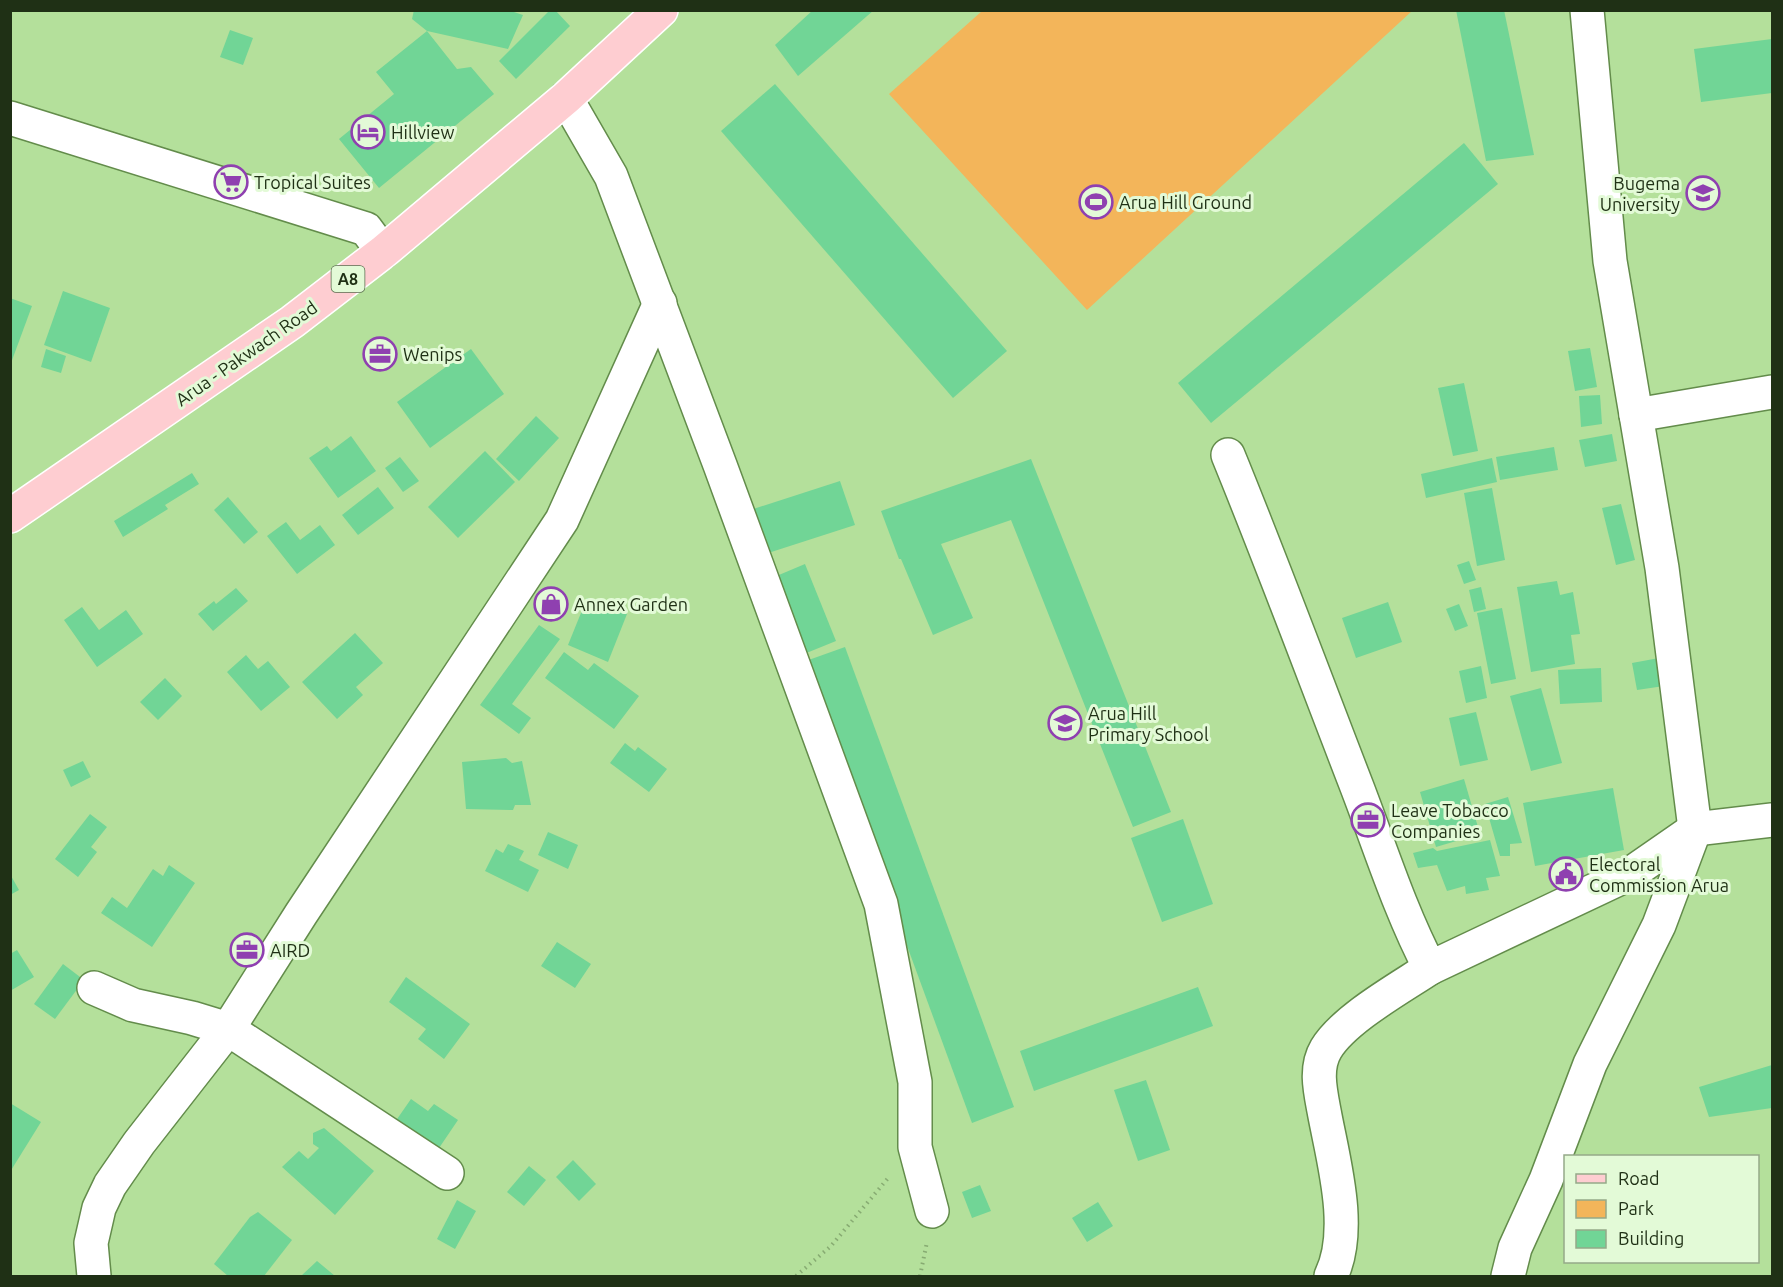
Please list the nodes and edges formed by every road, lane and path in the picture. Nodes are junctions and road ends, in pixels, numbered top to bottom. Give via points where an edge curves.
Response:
1 (662, 10) edge
2 (1587, 10) edge
3 (566, 98) junction
4 (10, 118) edge
5 (383, 252) junction
6 (660, 303) junction
7 (1773, 392) edge
8 (1636, 415) junction
9 (1228, 455) dead end
10 (10, 516) edge
11 (1773, 820) edge
12 (1695, 829) junction
13 (1430, 969) junction
14 (94, 987) dead end
15 (228, 1029) junction
16 (915, 1147) junction
17 (447, 1173) dead end
18 (933, 1211) dead end
19 (94, 1276) edge
20 (796, 1276) edge
21 (1330, 1276) edge
22 (1508, 1276) edge

1 - 3 main road, Arua - Pakwach Road / A8
2 - 8 street via 1610,261
3 - 5 main road, Arua - Pakwach Road / A8
3 - 6 street via 611,176
4 - 5 street via 366,229
5 - 10 main road, Arua - Pakwach Road / A8 via 292,322
6 - 15 street via 562,520
6 - 16 street via 881,904 915,1082
7 - 8 street
8 - 12 street via 1662,568
9 - 13 street
11 - 12 street
12 - 13 street via 1633,872
12 - 22 street via 1659,925 1590,1064 1546,1180 1515,1248
13 - 21 street via 1355,1019 1327,1048 1320,1062 1320,1088 1343,1228
14 - 15 street via 133,1005
15 - 17 street
15 - 19 street via 110,1185 99,1208 91,1243
16 - 18 street
16 - 20 path via 831,1246

